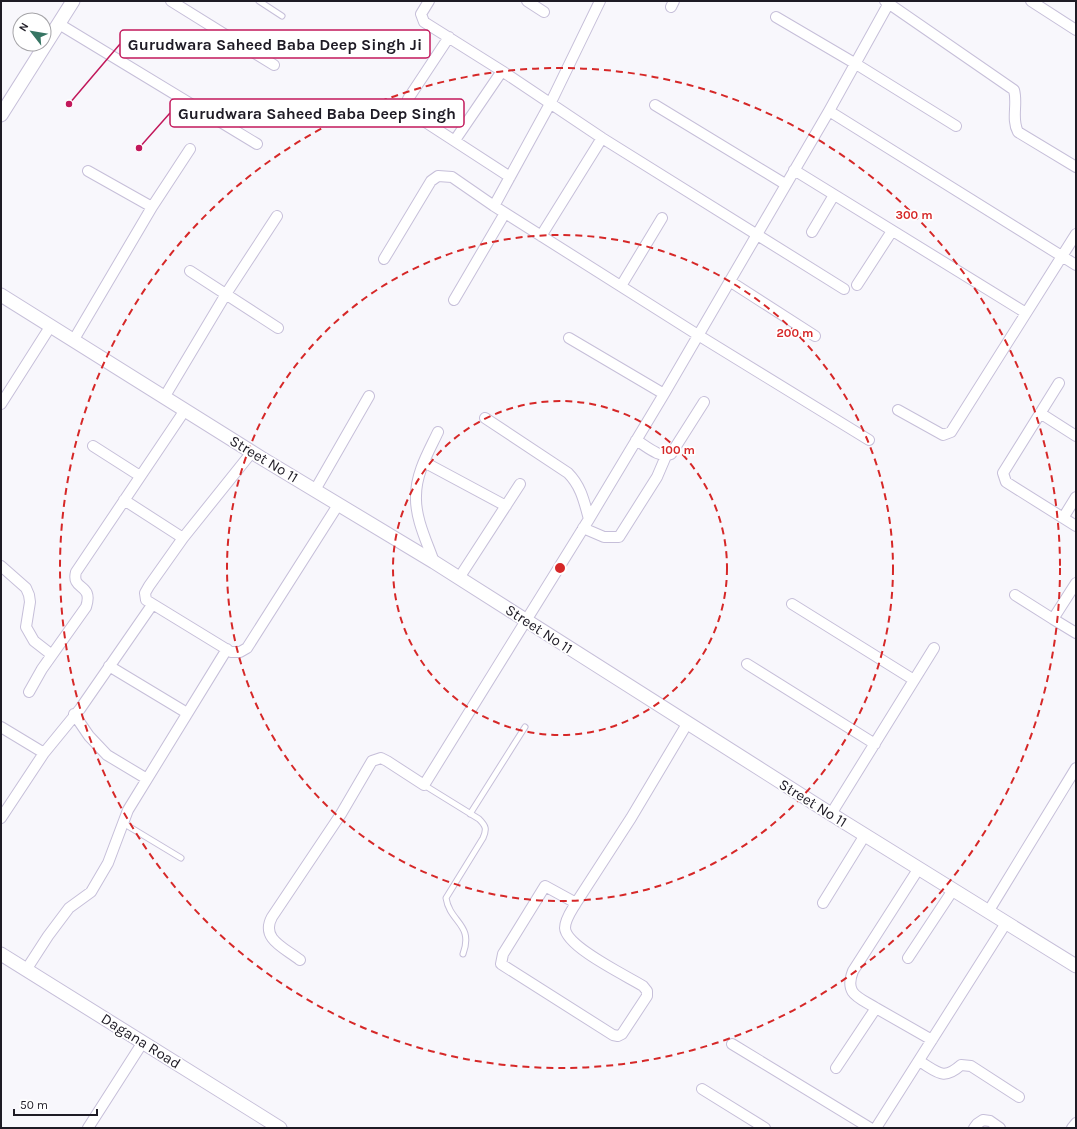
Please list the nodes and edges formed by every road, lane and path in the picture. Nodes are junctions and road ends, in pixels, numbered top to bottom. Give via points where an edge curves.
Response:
1 (73, 1) edge
2 (170, 1) edge
3 (259, 1) edge
4 (429, 1) edge
5 (528, 1) edge
6 (600, 1) edge
7 (1031, 1) edge
8 (888, 2) edge
9 (544, 12) dead end
10 (282, 16) dead end
11 (776, 17) dead end
12 (59, 24) junction
13 (1076, 30) edge
14 (449, 37) junction
15 (856, 64) junction
16 (274, 65) dead end
17 (502, 71) junction
18 (550, 102) junction
19 (655, 105) dead end
20 (829, 111) junction
21 (1, 115) edge
22 (956, 126) dead end
23 (602, 138) junction
24 (455, 140) junction
25 (256, 144) dead end
26 (190, 149) dead end
27 (1076, 167) edge
28 (88, 170) dead end
29 (794, 170) junction
30 (510, 177) junction
31 (785, 184) junction
32 (834, 195) junction
33 (494, 206) junction
34 (152, 207) junction
35 (505, 213) junction
36 (277, 216) dead end
37 (662, 218) dead end
38 (892, 231) junction
39 (812, 232) dead end
40 (756, 234) junction
41 (1076, 234) edge
42 (541, 236) junction
43 (1062, 256) junction
44 (384, 259) dead end
45 (1076, 264) edge
46 (190, 271) dead end
47 (730, 282) junction
48 (857, 285) dead end
49 (621, 286) junction
50 (844, 289) dead end
51 (226, 294) junction
52 (3, 299) edge
53 (454, 300) dead end
54 (1026, 313) junction
55 (50, 327) junction
56 (278, 328) dead end
57 (698, 335) junction
58 (815, 336) dead end
59 (569, 338) dead end
60 (73, 341) junction
61 (1059, 383) dead end
62 (664, 394) junction
63 (165, 396) junction
64 (369, 396) dead end
65 (704, 402) dead end
66 (1, 404) edge
67 (185, 410) junction
68 (898, 410) dead end
69 (1040, 413) junction
70 (485, 418) dead end
71 (438, 432) dead end
72 (1076, 436) edge
73 (636, 440) junction
74 (869, 440) dead end
75 (93, 446) dead end
76 (252, 452) junction
77 (666, 456) junction
78 (424, 462) junction
79 (140, 476) junction
80 (520, 484) dead end
81 (315, 490) junction
82 (1076, 497) edge
83 (124, 500) junction
84 (338, 505) junction
85 (506, 506) junction
86 (1063, 518) junction
87 (589, 519) junction
88 (1076, 526) edge
89 (583, 528) junction
90 (183, 538) junction
91 (434, 562) junction
92 (1, 566) edge
93 (459, 578) junction
94 (1076, 583) edge
95 (1015, 595) dead end
96 (792, 604) dead end
97 (152, 605) junction
98 (1053, 619) junction
99 (526, 621) junction
100 (1076, 633) edge
101 (934, 648) dead end
102 (227, 649) junction
103 (52, 655) junction
104 (747, 664) dead end
105 (109, 666) junction
106 (914, 680) junction
107 (29, 692) dead end
108 (188, 713) junction
109 (74, 714) junction
110 (687, 724) junction
111 (1, 727) edge
112 (525, 727) dead end
113 (874, 744) junction
114 (44, 753) junction
115 (1076, 768) edge
116 (148, 778) junction
117 (424, 785) junction
118 (5, 804) edge
119 (470, 814) junction
120 (831, 814) junction
121 (1, 818) edge
122 (122, 823) junction
123 (865, 835) junction
124 (181, 858) dead end
125 (919, 868) junction
126 (953, 890) junction
127 (576, 902) junction
128 (823, 903) dead end
129 (988, 912) junction
130 (1006, 923) junction
131 (1, 954) edge
132 (463, 954) dead end
133 (908, 958) dead end
134 (300, 960) dead end
135 (1076, 966) edge
136 (26, 970) junction
137 (876, 1008) junction
138 (932, 1040) junction
139 (143, 1042) junction
140 (732, 1044) dead end
141 (919, 1061) junction
142 (836, 1068) dead end
143 (702, 1089) dead end
144 (1019, 1097) dead end
145 (1076, 1122) edge
146 (88, 1128) edge
147 (280, 1128) edge
148 (765, 1128) edge
149 (870, 1128) edge
150 (876, 1128) edge
151 (974, 1128) edge
152 (1000, 1128) edge
153 (1072, 1128) edge

1 - 12 street
2 - 16 street
3 - 10 lane
4 - 14 street via 421,14 422,19
5 - 9 street
6 - 18 street
7 - 13 street
8 - 15 street
8 - 27 street via 1014,90 1015,126 1018,132
11 - 15 street
12 - 21 street
12 - 25 street
14 - 17 street
14 - 24 street via 408,99 407,108
15 - 20 street
15 - 22 street
17 - 18 street
17 - 24 street
18 - 23 street
18 - 30 street
19 - 31 street
20 - 29 street
20 - 43 street
23 - 40 street
23 - 42 street
24 - 30 street
26 - 34 street
28 - 34 street
29 - 31 street
29 - 32 street
30 - 33 street
31 - 40 street
32 - 38 street
32 - 39 street
33 - 35 street
33 - 44 street via 452,177 438,176 431,181
34 - 60 street
35 - 42 street
35 - 53 street
36 - 51 street
37 - 49 street
38 - 48 street
38 - 54 street
40 - 47 street
40 - 50 street
41 - 43 street
42 - 49 street
43 - 45 street
43 - 54 street
46 - 51 street
47 - 57 street
47 - 58 street
49 - 57 street
51 - 56 street
51 - 63 street
52 - 55 street, Street No 11
54 - 68 street via 951,432 943,435
55 - 60 street, Street No 11
55 - 66 street
57 - 62 street
57 - 74 street
59 - 62 street
60 - 63 street, Street No 11
61 - 69 street
62 - 73 street
63 - 67 street, Street No 11
64 - 81 street
65 - 77 street via 674,450
67 - 76 street, Street No 11
67 - 79 street
69 - 72 street
69 - 86 street via 1005,467 1003,478
70 - 87 street via 568,473 582,492
71 - 78 street
73 - 77 street
73 - 87 street
75 - 79 street
76 - 81 street, Street No 11
76 - 90 street
77 - 89 street via 657,477 619,537 604,537
78 - 85 street
78 - 91 street via 416,497 418,513
79 - 83 street
80 - 85 street
81 - 84 street, Street No 11
82 - 86 street
83 - 90 street
83 - 103 street via 76,572 76,583 86,591 88,601
84 - 91 street, Street No 11
84 - 102 street via 247,648 240,652 231,652
85 - 93 street
86 - 88 street
87 - 89 street
89 - 99 street
90 - 97 street via 145,593 146,600
91 - 93 street, Street No 11
92 - 103 street via 26,588 30,602 26,627 34,641
93 - 99 street, Street No 11
94 - 98 street
95 - 98 street
96 - 106 street
97 - 102 street
97 - 105 street
98 - 100 street
99 - 110 street, Street No 11
99 - 117 street
101 - 106 street
102 - 108 street
103 - 107 street
104 - 113 street
105 - 108 street
105 - 109 street
106 - 113 street
108 - 116 street
109 - 114 street
109 - 116 street via 89,736 107,755
110 - 120 street, Street No 11
110 - 127 street
111 - 114 street
112 - 119 lane
113 - 120 street
114 - 118 street
115 - 129 street
116 - 122 street
117 - 119 lane
117 - 134 street via 381,758 372,761 368,766 341,814 268,925 268,933 272,939
118 - 121 street
119 - 132 lane via 485,825 486,831 446,898 447,905 463,926 467,936
120 - 123 street, Street No 11
122 - 124 lane
122 - 136 street via 108,863 91,892 69,908
123 - 125 street, Street No 11
123 - 128 street
125 - 126 street, Street No 11
125 - 137 street via 849,981 849,989 855,995
126 - 129 street, Street No 11
126 - 133 street
127 - 127 street via 544,886 503,954 501,964 618,1036 622,1034 647,996 647,990 578,947 568,938 565,929 568,916
129 - 130 street, Street No 11
130 - 135 street, Street No 11
130 - 138 street
131 - 136 street, Dagana Road
136 - 139 street, Dagana Road
137 - 138 street
137 - 142 street
138 - 141 street
139 - 146 street
139 - 147 street, Dagana Road
140 - 149 street
141 - 144 street via 944,1074 950,1074 961,1065 971,1066
141 - 150 street
143 - 148 street
145 - 153 street
151 - 152 street via 983,1120 990,1121

